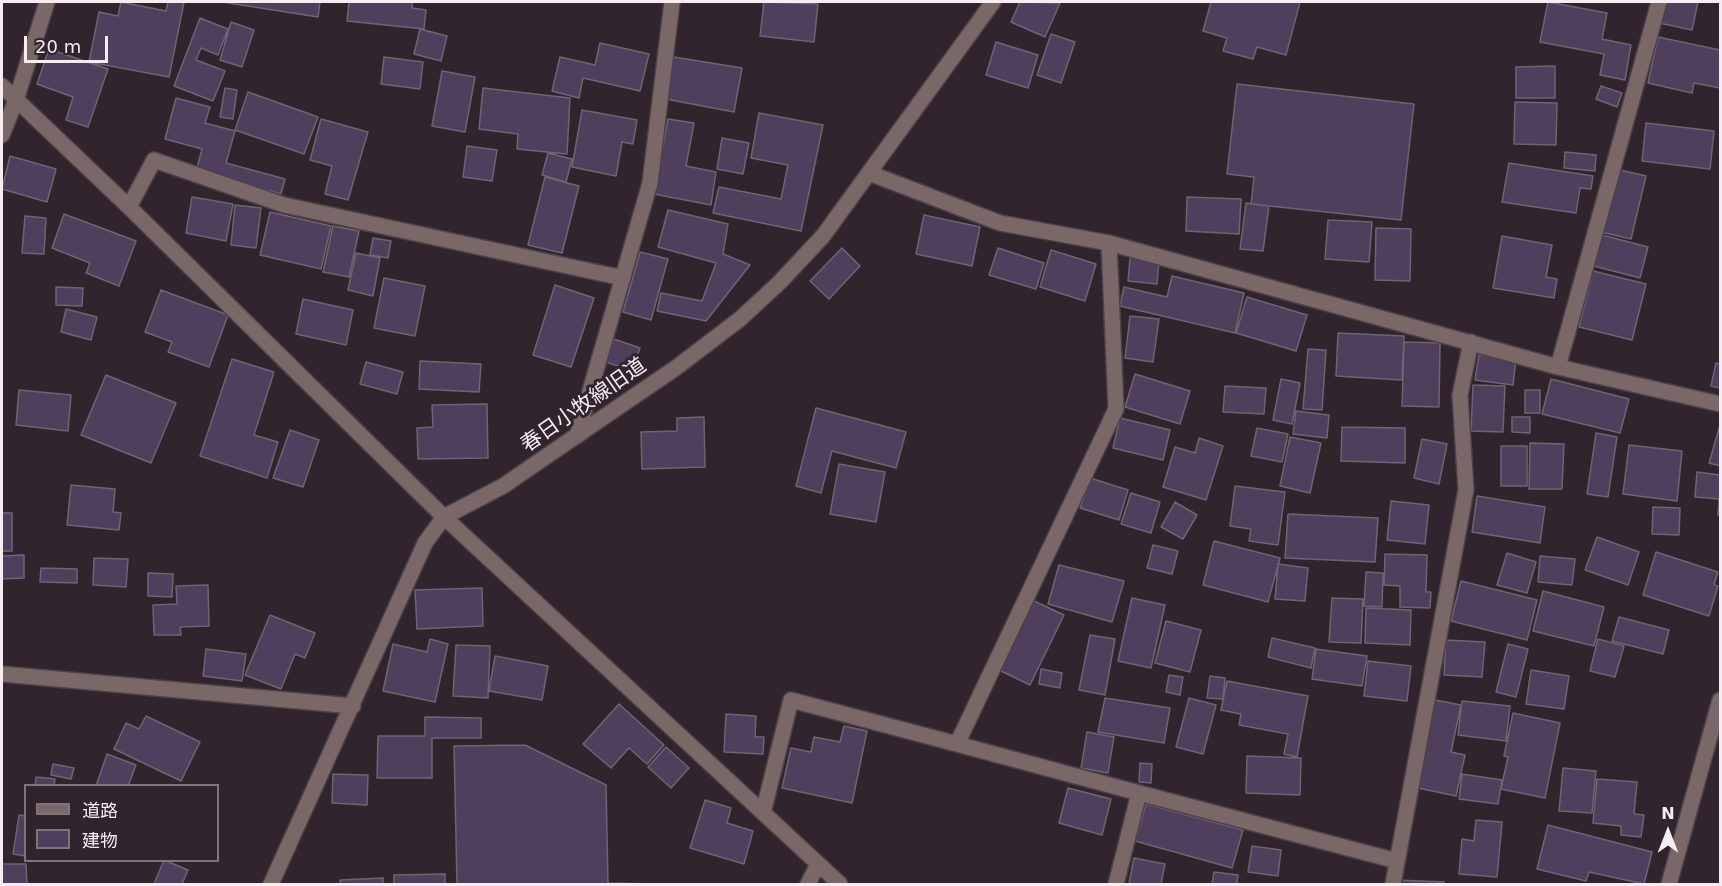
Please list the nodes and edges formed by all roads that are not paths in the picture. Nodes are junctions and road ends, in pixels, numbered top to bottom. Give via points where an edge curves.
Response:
1 (47, 2) edge
2 (672, 2) edge
3 (993, 2) edge
4 (1659, 2) edge
5 (2, 86) edge
6 (16, 100) junction
7 (2, 135) edge
8 (869, 173) junction
9 (129, 207) junction
10 (1109, 243) junction
11 (623, 278) junction
12 (1471, 342) junction
13 (1558, 367) junction
14 (1720, 404) edge
15 (577, 436) junction
16 (444, 517) junction
17 (2, 674) edge
18 (1720, 700) edge
19 (353, 706) junction
20 (957, 744) junction
21 (1139, 793) junction
22 (763, 813) junction
23 (1397, 861) junction
24 (818, 864) junction
25 (272, 885) edge
26 (808, 885) edge
27 (840, 885) edge
28 (1116, 885) edge
29 (1393, 885) edge
30 (1669, 885) edge

1 - 6 street
2 - 11 street via 651,183
3 - 8 street, 春日小牧線旧道
4 - 13 street
5 - 6 street
6 - 7 street
6 - 9 street
8 - 10 street via 1000,223
8 - 15 street, 春日小牧線旧道 via 823,236 779,283 677,367
9 - 11 street via 154,160 284,206
9 - 16 street
10 - 12 street
10 - 20 street via 1116,409
11 - 15 street
12 - 13 street
12 - 23 street via 1460,394 1466,490
13 - 14 street
15 - 16 street, 春日小牧線旧道 via 504,486
16 - 19 street, 春日小牧線旧道 via 425,543
16 - 22 street
17 - 19 street
18 - 30 street
19 - 25 street, 春日小牧線旧道
20 - 21 street
20 - 22 street via 791,700
21 - 23 street
21 - 28 street
22 - 24 street
23 - 29 street
24 - 26 street
24 - 27 street

